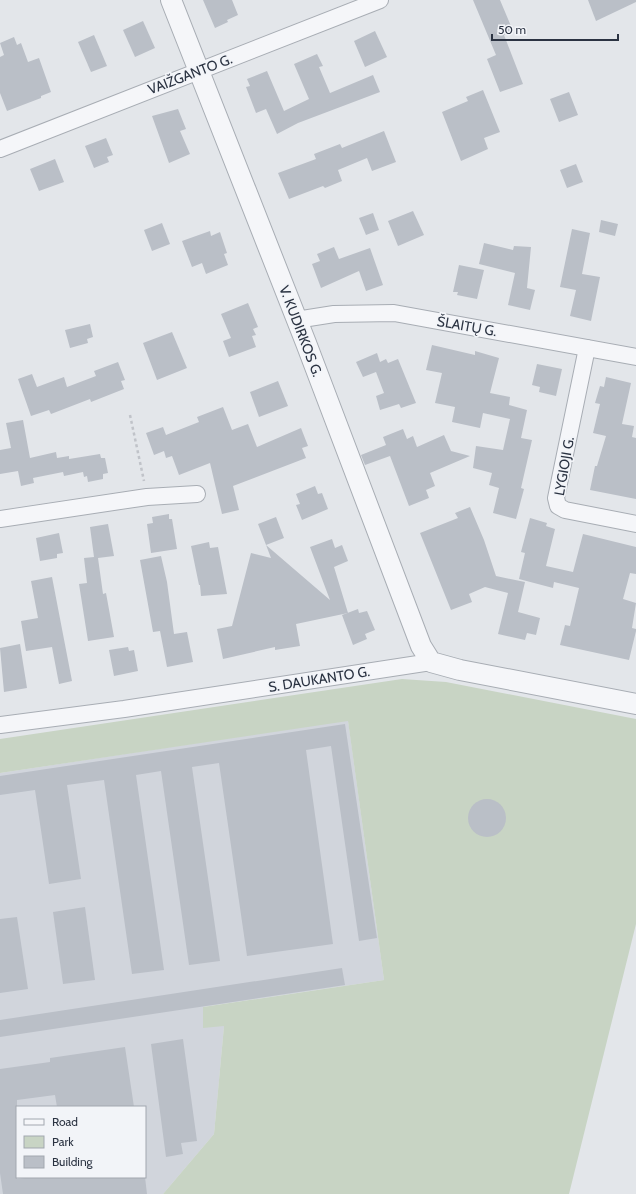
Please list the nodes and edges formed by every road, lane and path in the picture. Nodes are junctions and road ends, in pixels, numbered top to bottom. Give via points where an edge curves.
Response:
1 (171, 0) edge
2 (380, 0) edge
3 (199, 70) junction
4 (0, 149) edge
5 (296, 320) junction
6 (587, 348) junction
7 (636, 357) edge
8 (130, 415) dead end
9 (197, 494) dead end
10 (147, 497) junction
11 (0, 519) edge
12 (636, 524) edge
13 (431, 662) junction
14 (636, 704) edge
15 (0, 725) edge

1 - 3 street, V. KUDIRKOS G.
2 - 3 street, VAIŽGANTO G.
3 - 4 street, VAIŽGANTO G.
3 - 5 street, V. KUDIRKOS G.
5 - 6 street, ŠLAITŲ G. via 334,314 394,314
5 - 13 street, V. KUDIRKOS G. via 421,646
6 - 7 street, ŠLAITŲ G.
6 - 12 street, LYGIOJI G. via 556,498 558,506 566,510
8 - 10 path
9 - 10 street
10 - 11 street
13 - 14 street, S. DAUKANTO G. via 460,670
13 - 15 street, S. DAUKANTO G. via 124,709

